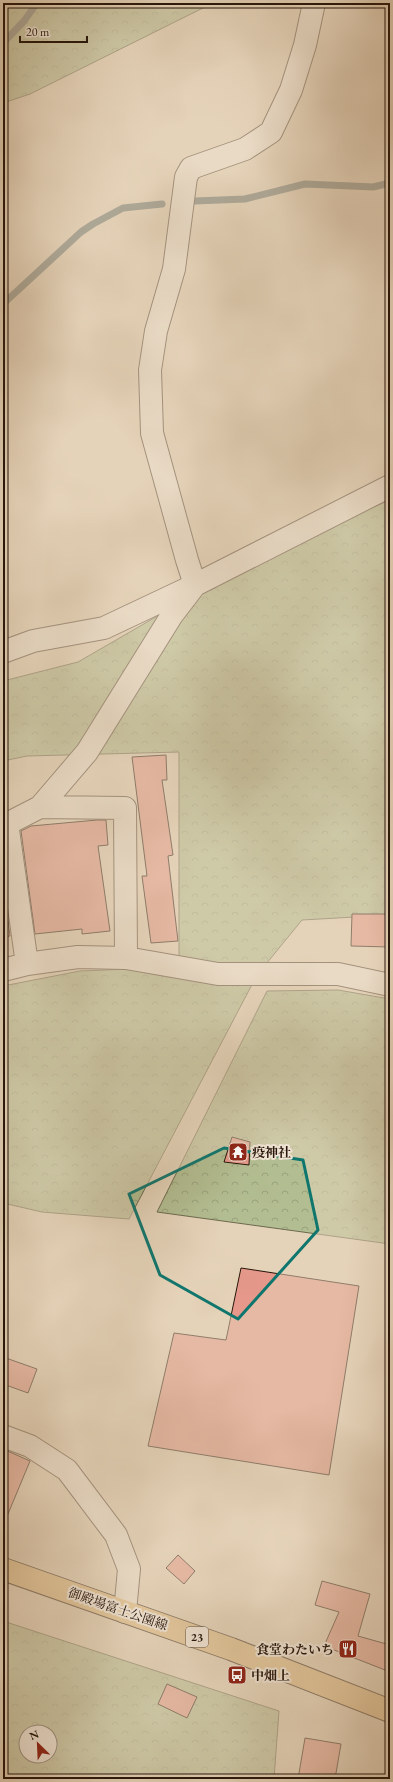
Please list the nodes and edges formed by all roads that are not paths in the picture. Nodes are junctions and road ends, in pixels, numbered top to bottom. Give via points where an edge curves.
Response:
1 (314, 3) edge
2 (390, 486) edge
3 (195, 585) junction
4 (3, 652) edge
5 (40, 806) junction
6 (4, 824) edge
7 (126, 958) junction
8 (27, 964) junction
9 (3, 970) edge
10 (390, 985) edge
11 (3, 1436) edge
12 (3, 1569) edge
13 (125, 1612) junction
14 (390, 1711) edge

1 - 3 street via 305,45 291,90 271,132 245,148 191,168 186,177 174,269 156,331 150,370 152,433
2 - 3 street
3 - 4 street via 104,628 33,641
3 - 5 street via 172,615 87,752
5 - 6 street
5 - 7 street via 125,808
6 - 8 street
7 - 8 street via 78,957
7 - 10 street via 218,974 338,974
8 - 9 street
11 - 13 street via 30,1446 67,1470 116,1535 128,1569
12 - 13 main road, 御殿場富士公園線 / 23
13 - 14 main road, 御殿場富士公園線 / 23 via 231,1649

